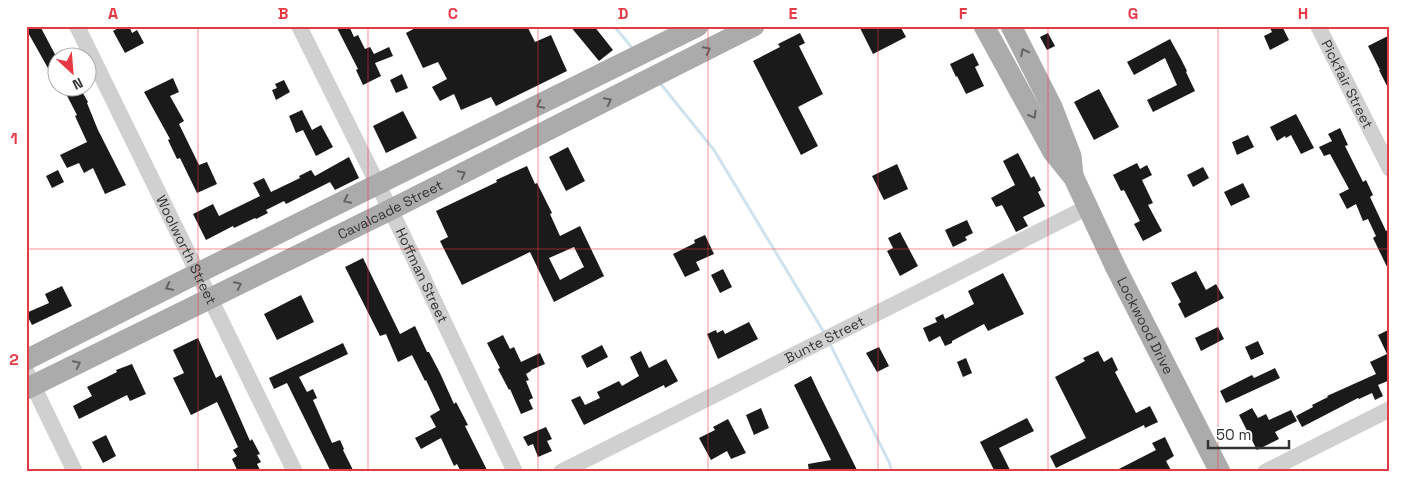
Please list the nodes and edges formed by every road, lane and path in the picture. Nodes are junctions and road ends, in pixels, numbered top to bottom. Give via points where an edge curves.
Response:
1 (77, 26) edge
2 (299, 26) edge
3 (698, 26) edge
4 (754, 26) edge
5 (984, 26) edge
6 (1011, 26) edge
7 (1318, 26) edge
8 (1038, 77) junction
9 (1018, 88) junction
10 (565, 93) junction
11 (578, 116) junction
12 (1390, 169) edge
13 (1074, 178) junction
14 (378, 185) junction
15 (1088, 207) junction
16 (390, 210) junction
17 (198, 273) junction
18 (210, 298) junction
19 (26, 360) edge
20 (29, 382) edge
21 (1390, 409) edge
22 (75, 472) edge
23 (295, 472) edge
24 (515, 472) edge
25 (561, 472) edge
26 (1220, 472) edge
27 (1265, 472) edge

1 - 17 street, Woolworth Street
2 - 14 street, Hoffman Street
3 - 10 main road, Cavalcade Street
11 -> 4 main road, Cavalcade Street
5 - 9 main road, Lockwood Drive
8 -> 6 main road, Lockwood Drive
7 - 12 street, Pickfair Street
8 - 9 main road
8 - 13 main road, Lockwood Drive via 1071,156
9 -> 13 main road, Lockwood Drive via 1053,152
10 - 11 main road
10 -> 14 main road, Cavalcade Street
16 -> 11 main road, Cavalcade Street
13 - 15 main road, Lockwood Drive
14 - 16 street, Hoffman Street
14 -> 17 main road, Cavalcade Street
15 - 25 street, Bunte Street
15 - 26 main road, Lockwood Drive
18 -> 16 main road, Cavalcade Street
16 - 24 street, Hoffman Street
17 - 18 street, Woolworth Street
17 -> 19 main road, Cavalcade Street
20 -> 18 main road, Cavalcade Street
18 - 23 street, Woolworth Street
20 - 22 street
21 - 27 street

